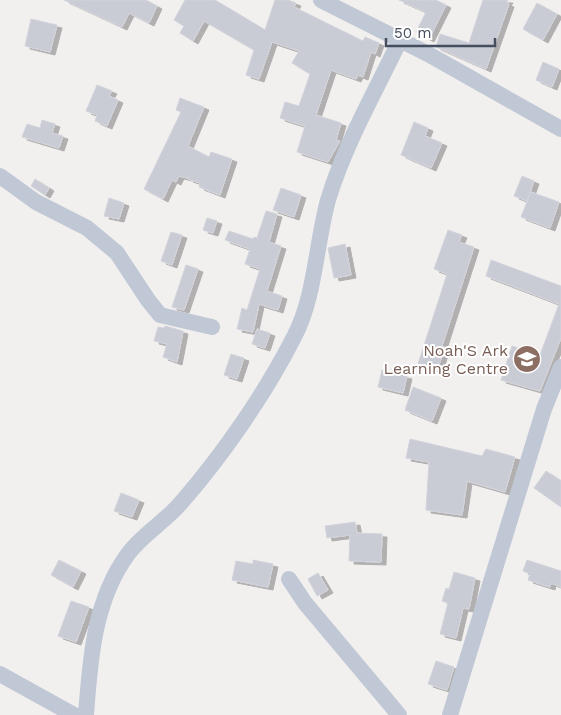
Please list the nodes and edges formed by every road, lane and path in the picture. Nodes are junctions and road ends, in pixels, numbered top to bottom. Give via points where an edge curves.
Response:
1 (321, 0) edge
2 (400, 40) junction
3 (561, 128) edge
4 (0, 176) edge
5 (212, 327) dead end
6 (561, 367) edge
7 (289, 579) dead end
8 (0, 674) edge
9 (67, 713) edge
10 (86, 715) edge
11 (399, 715) edge
12 (450, 715) edge

1 - 2 street
2 - 3 street
2 - 10 street via 338,170 304,311 294,337 212,465 170,516 128,554 112,584 100,610 95,633
4 - 5 street via 36,202 87,228 117,253 160,315
6 - 12 street via 544,409
7 - 11 street via 305,603
8 - 9 street

